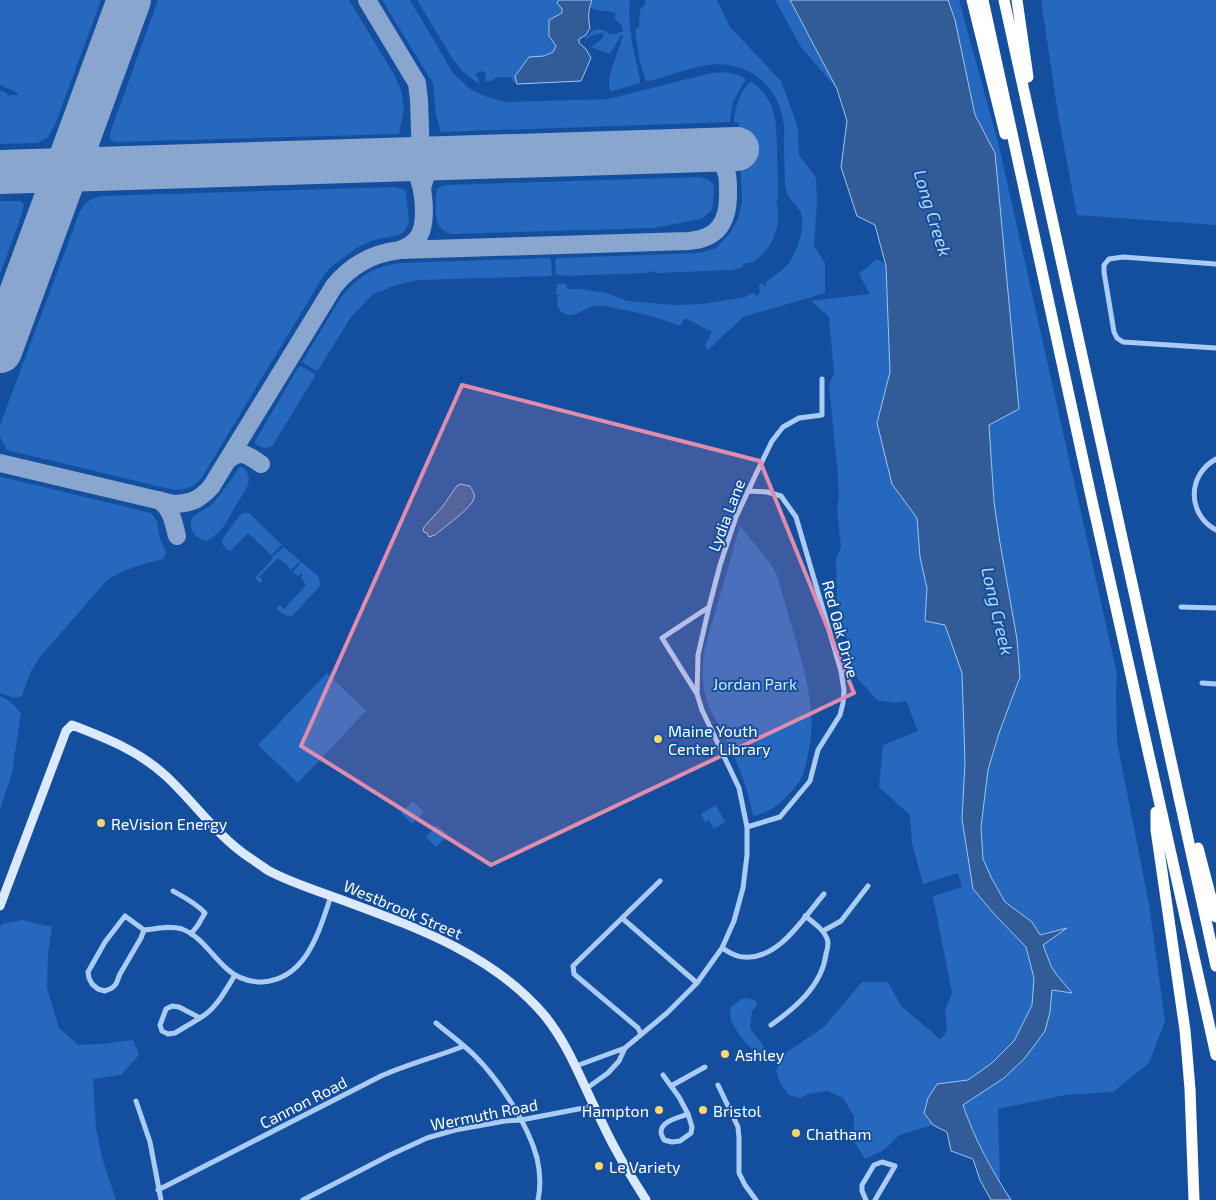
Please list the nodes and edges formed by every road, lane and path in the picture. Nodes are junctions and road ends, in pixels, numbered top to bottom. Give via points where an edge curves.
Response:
1 (972, 0) edge
2 (984, 0) edge
3 (1004, 0) edge
4 (1017, 0) edge
5 (1023, 185) junction
6 (1053, 222) junction
7 (1216, 264) edge
8 (1216, 348) edge
9 (822, 379) dead end
10 (1216, 459) edge
11 (748, 491) junction
12 (1216, 530) edge
13 (709, 607) junction
14 (1181, 607) dead end
15 (1216, 608) edge
16 (1148, 655) junction
17 (1202, 683) dead end
18 (1216, 684) edge
19 (697, 694) junction
20 (1156, 793) junction
21 (746, 828) junction
22 (660, 881) dead end
23 (868, 886) dead end
24 (173, 891) dead end
25 (824, 894) dead end
26 (330, 896) junction
27 (0, 906) edge
28 (806, 916) junction
29 (1216, 917) edge
30 (622, 918) junction
31 (144, 930) junction
32 (823, 932) junction
33 (191, 934) junction
34 (722, 948) junction
35 (1216, 966) edge
36 (235, 975) junction
37 (697, 983) junction
38 (200, 1018) junction
39 (436, 1023) dead end
40 (770, 1025) dead end
41 (641, 1034) junction
42 (464, 1046) junction
43 (625, 1048) junction
44 (1216, 1055) edge
45 (576, 1066) junction
46 (704, 1067) dead end
47 (663, 1075) dead end
48 (718, 1085) dead end
49 (671, 1086) junction
50 (587, 1088) junction
51 (136, 1101) dead end
52 (1190, 1102) junction
53 (595, 1106) junction
54 (688, 1114) junction
55 (521, 1120) junction
56 (158, 1190) junction
57 (161, 1200) edge
58 (303, 1200) edge
59 (538, 1200) edge
60 (646, 1200) edge
61 (756, 1200) edge
62 (866, 1200) edge
63 (874, 1200) edge
64 (1186, 1200) edge
65 (1194, 1200) edge

1 - 5 highway via 1007,142
2 - 5 highway
3 - 6 highway
4 - 6 highway
5 - 20 highway
6 - 16 highway
7 - 8 street via 1124,257 1109,259 1104,265 1117,338 1123,342
9 - 11 street, Lydia Lane via 822,415 799,418 783,427 772,441
10 - 12 street via 1204,467 1197,478 1195,502 1203,520
11 - 13 street, Lydia Lane via 720,565
11 - 21 street, Red Oak Drive via 782,496 796,517 844,690 840,716 818,750 810,781 780,816
13 - 19 street, Lydia Lane via 698,654
13 - 19 street via 662,638
14 - 15 street
16 - 29 highway
16 - 35 highway
17 - 18 street
19 - 21 street via 739,788
20 - 44 highway
20 - 52 highway via 1156,830 1184,1018
21 - 34 street via 743,888
22 - 30 street
23 - 32 street via 842,921
24 - 33 street via 205,913
25 - 28 street
26 - 27 street, Westbrook Street via 269,871 220,833 146,759 72,725 63,736
26 - 36 street via 302,962 280,977 266,981 250,981
26 - 45 street, Westbrook Street via 456,946 495,970 545,1016
28 - 32 street
28 - 34 street via 782,944 768,952 744,958
30 - 37 street
30 - 41 street via 573,966 574,974
31 - 31 street via 125,916 88,972 92,984 105,991 116,984
31 - 33 street via 173,927
32 - 40 street via 828,942 819,976 803,999
33 - 36 street
34 - 37 street
36 - 38 street via 213,1008
37 - 41 street
38 - 38 street via 172,1006 166,1009 160,1025 162,1031 176,1033
39 - 42 street
41 - 43 street
42 - 55 street via 489,1072
42 - 56 street, Cannon Road via 380,1076
43 - 45 street
43 - 50 street via 608,1073
45 - 50 street, Westbrook Street
46 - 49 street
47 - 49 street
48 - 61 street via 738,1127 739,1173
49 - 54 street
50 - 53 street, Westbrook Street
51 - 56 street via 150,1142
52 - 64 highway
52 - 65 highway
53 - 55 street, Wermuth Road
53 - 60 street, Westbrook Street via 616,1150
54 - 54 street via 691,1133 680,1141 664,1140 663,1126
55 - 58 street, Wermuth Road via 454,1130 427,1138
55 - 59 street via 537,1159
56 - 57 street
62 - 63 street via 862,1185 874,1165 882,1162 895,1166

